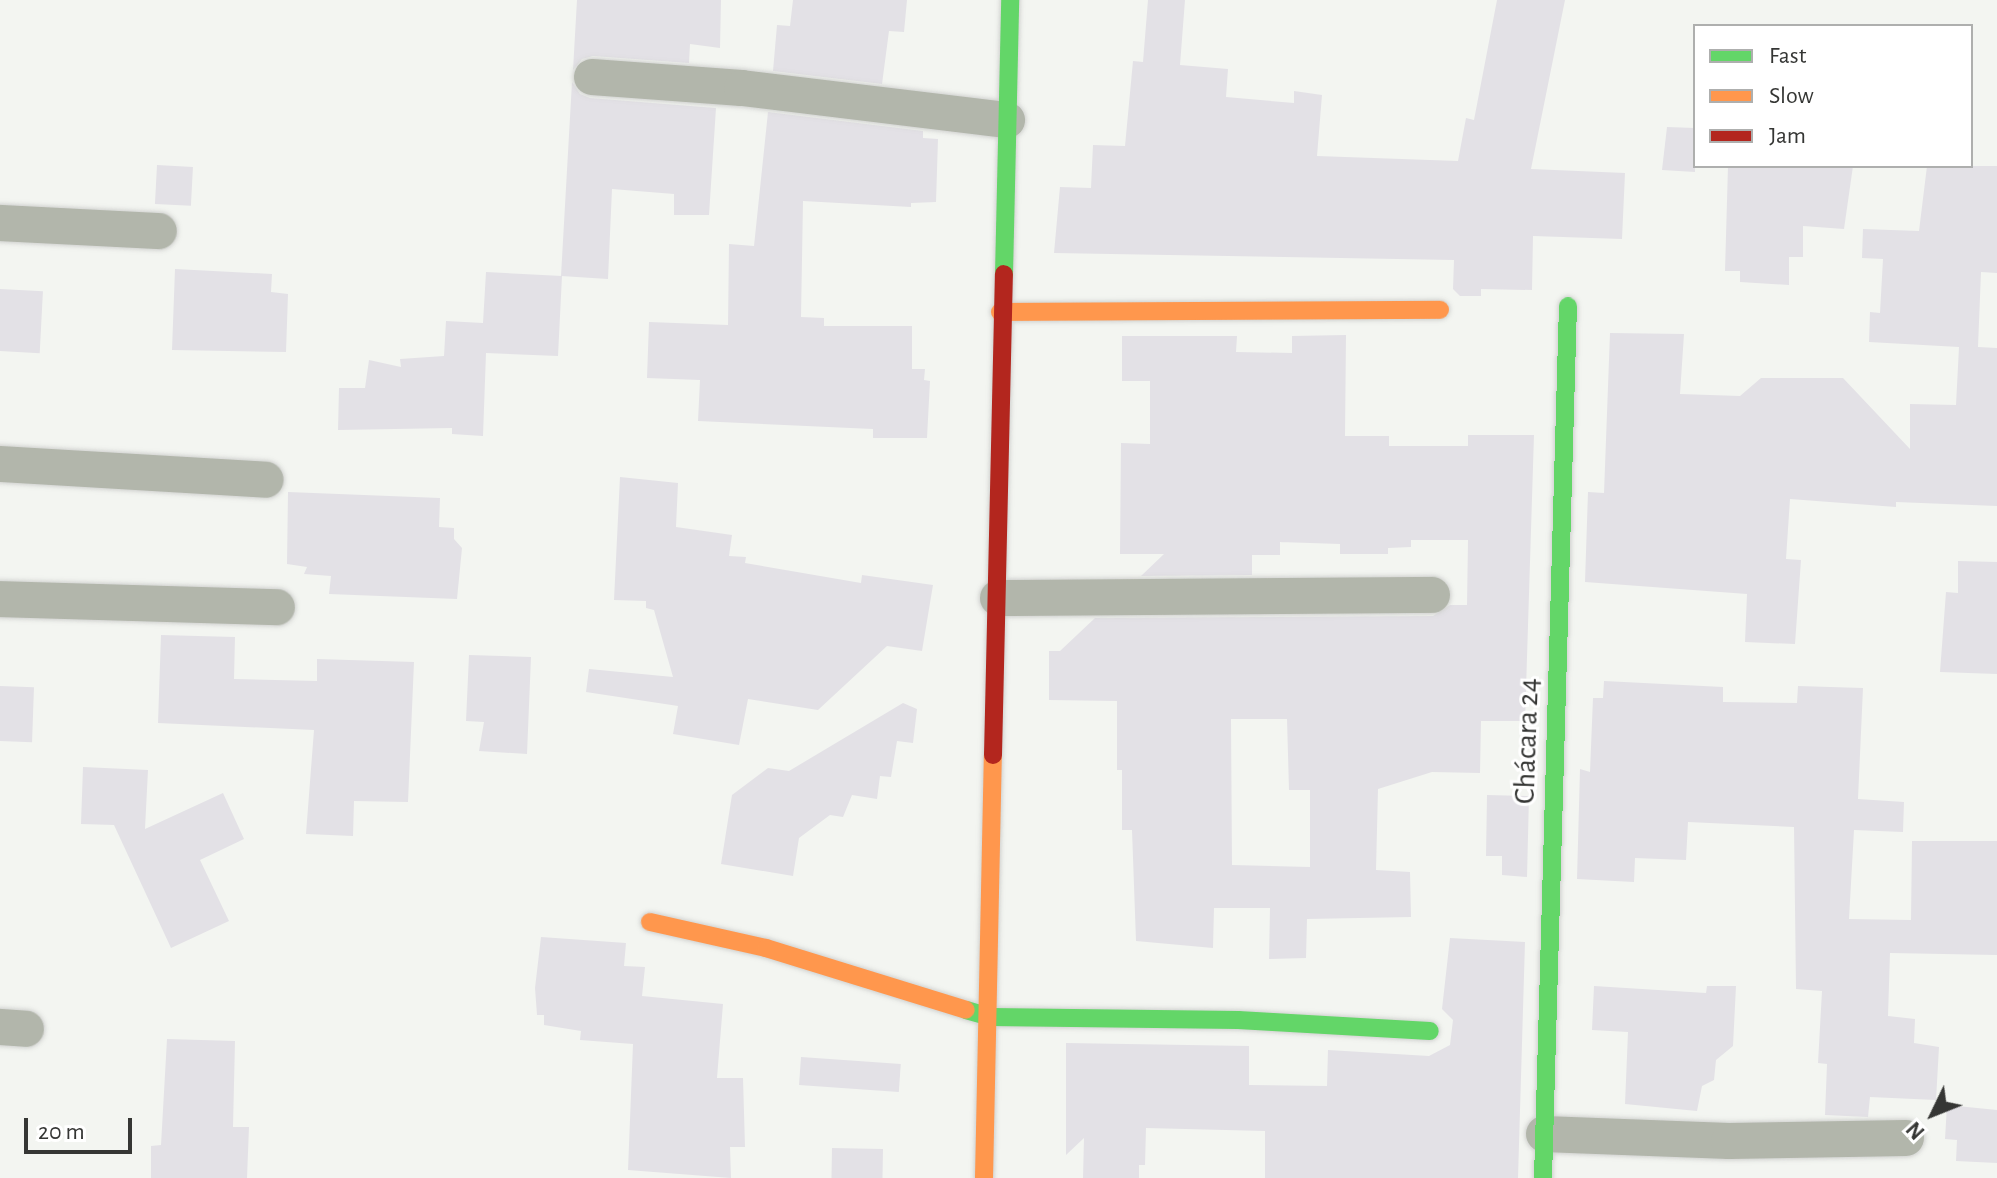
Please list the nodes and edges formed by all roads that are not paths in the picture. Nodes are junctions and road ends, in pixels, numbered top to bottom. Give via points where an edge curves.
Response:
1 (1010, 0) edge
2 (592, 77) dead end
3 (1007, 120) junction
4 (0, 223) edge
5 (159, 231) dead end
6 (1568, 306) dead end
7 (1440, 310) dead end
8 (1000, 312) junction
9 (0, 464) edge
10 (266, 480) dead end
11 (1432, 595) dead end
12 (998, 598) junction
13 (0, 599) edge
14 (277, 607) dead end
15 (650, 922) dead end
16 (990, 1017) junction
17 (1430, 1031) dead end
18 (1544, 1134) junction
19 (1906, 1138) dead end
20 (984, 1178) edge
21 (1543, 1178) edge

1 - 3 street
2 - 3 street
3 - 8 street
4 - 5 street
6 - 18 street, Chácara 24
7 - 8 street
8 - 12 street
9 - 10 street
11 - 12 street
12 - 16 street
13 - 14 street
15 - 16 street via 766,948
16 - 17 street via 1238,1020
16 - 20 street
18 - 19 street via 1729,1141
18 - 21 street, Chácara 24

